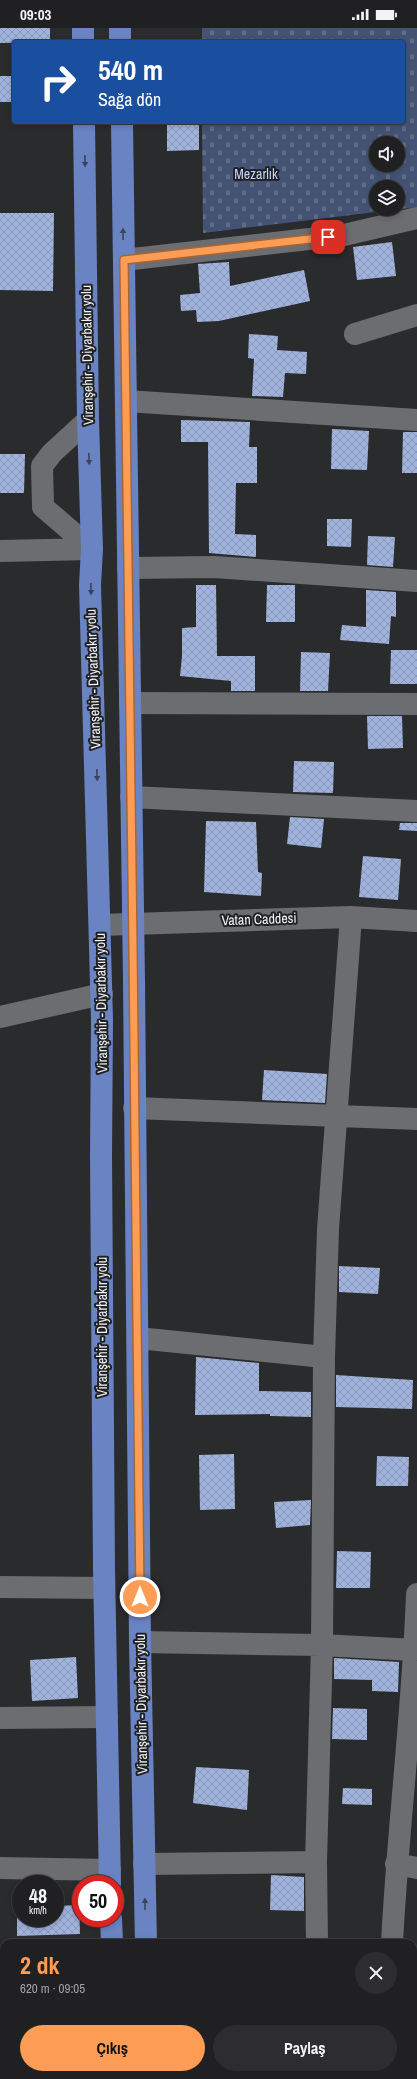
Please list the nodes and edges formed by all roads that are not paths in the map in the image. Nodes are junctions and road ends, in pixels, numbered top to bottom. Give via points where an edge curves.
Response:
1 (83, 28) edge
2 (120, 28) edge
3 (83, 40) edge
4 (120, 40) edge
5 (84, 124) edge
6 (122, 124) edge
7 (417, 218) edge
8 (124, 260) junction
9 (417, 315) edge
10 (355, 334) dead end
11 (126, 401) junction
12 (88, 420) junction
13 (417, 420) edge
14 (92, 549) junction
15 (0, 551) edge
16 (128, 568) junction
17 (417, 580) edge
18 (130, 703) junction
19 (417, 704) edge
20 (132, 797) junction
21 (417, 811) edge
22 (350, 917) junction
23 (417, 921) edge
24 (133, 923) junction
25 (100, 925) junction
26 (102, 994) junction
27 (0, 1017) edge
28 (134, 1108) junction
29 (336, 1115) junction
30 (417, 1119) edge
31 (138, 1338) junction
32 (324, 1357) junction
33 (0, 1587) edge
34 (104, 1588) junction
35 (417, 1594) edge
36 (140, 1642) junction
37 (322, 1645) junction
38 (415, 1650) junction
39 (107, 1717) junction
40 (0, 1718) edge
41 (316, 1862) junction
42 (144, 1864) junction
43 (396, 1864) junction
44 (0, 1868) edge
45 (417, 1868) edge
46 (86, 1875) edge
47 (110, 1875) edge
48 (111, 1927) edge
49 (112, 1939) edge
50 (146, 1939) edge
51 (317, 1939) edge
52 (392, 1939) edge

1 - 3 main road
2 - 4 main road
5 -> 12 main road, Viranşehir - Diyarbakır yolu
8 -> 6 main road, Viranşehir - Diyarbakır yolu
7 - 8 street via 344,235
8 - 11 main road, Viranşehir - Diyarbakır yolu
9 - 10 street
11 - 13 street
11 - 16 main road, Viranşehir - Diyarbakır yolu
12 -> 14 main road, Viranşehir - Diyarbakır yolu
12 - 14 street via 52,453 42,466 43,507
14 - 15 street
14 -> 25 main road, Viranşehir - Diyarbakır yolu via 90,585
16 - 17 street via 214,567
16 - 18 main road, Viranşehir - Diyarbakır yolu
18 - 19 street
18 - 20 main road, Viranşehir - Diyarbakır yolu
20 - 21 street
20 - 24 main road, Viranşehir - Diyarbakır yolu
22 - 23 street, Vatan Caddesi
22 - 24 street, Vatan Caddesi
22 - 29 street
24 - 25 street, Vatan Caddesi
24 - 28 main road, Viranşehir - Diyarbakır yolu
25 - 26 main road, Viranşehir - Diyarbakır yolu
26 - 27 street
26 - 34 main road, Viranşehir - Diyarbakır yolu
28 - 29 street
28 - 31 main road, Viranşehir - Diyarbakır yolu
29 - 30 street
29 - 32 street via 328,1229
31 - 32 street
31 - 36 main road, Viranşehir - Diyarbakır yolu
32 - 37 street
33 - 34 street
34 - 39 main road, Viranşehir - Diyarbakır yolu
35 - 38 street
36 - 37 street
36 - 42 main road, Viranşehir - Diyarbakır yolu
37 - 38 street
37 - 41 street
38 - 43 street
39 - 40 street
39 - 47 main road, Viranşehir - Diyarbakır yolu
41 - 42 street
41 - 51 street
50 -> 42 main road, Viranşehir - Diyarbakır yolu
43 - 45 street
43 - 52 street
44 - 46 street
48 - 49 main road

